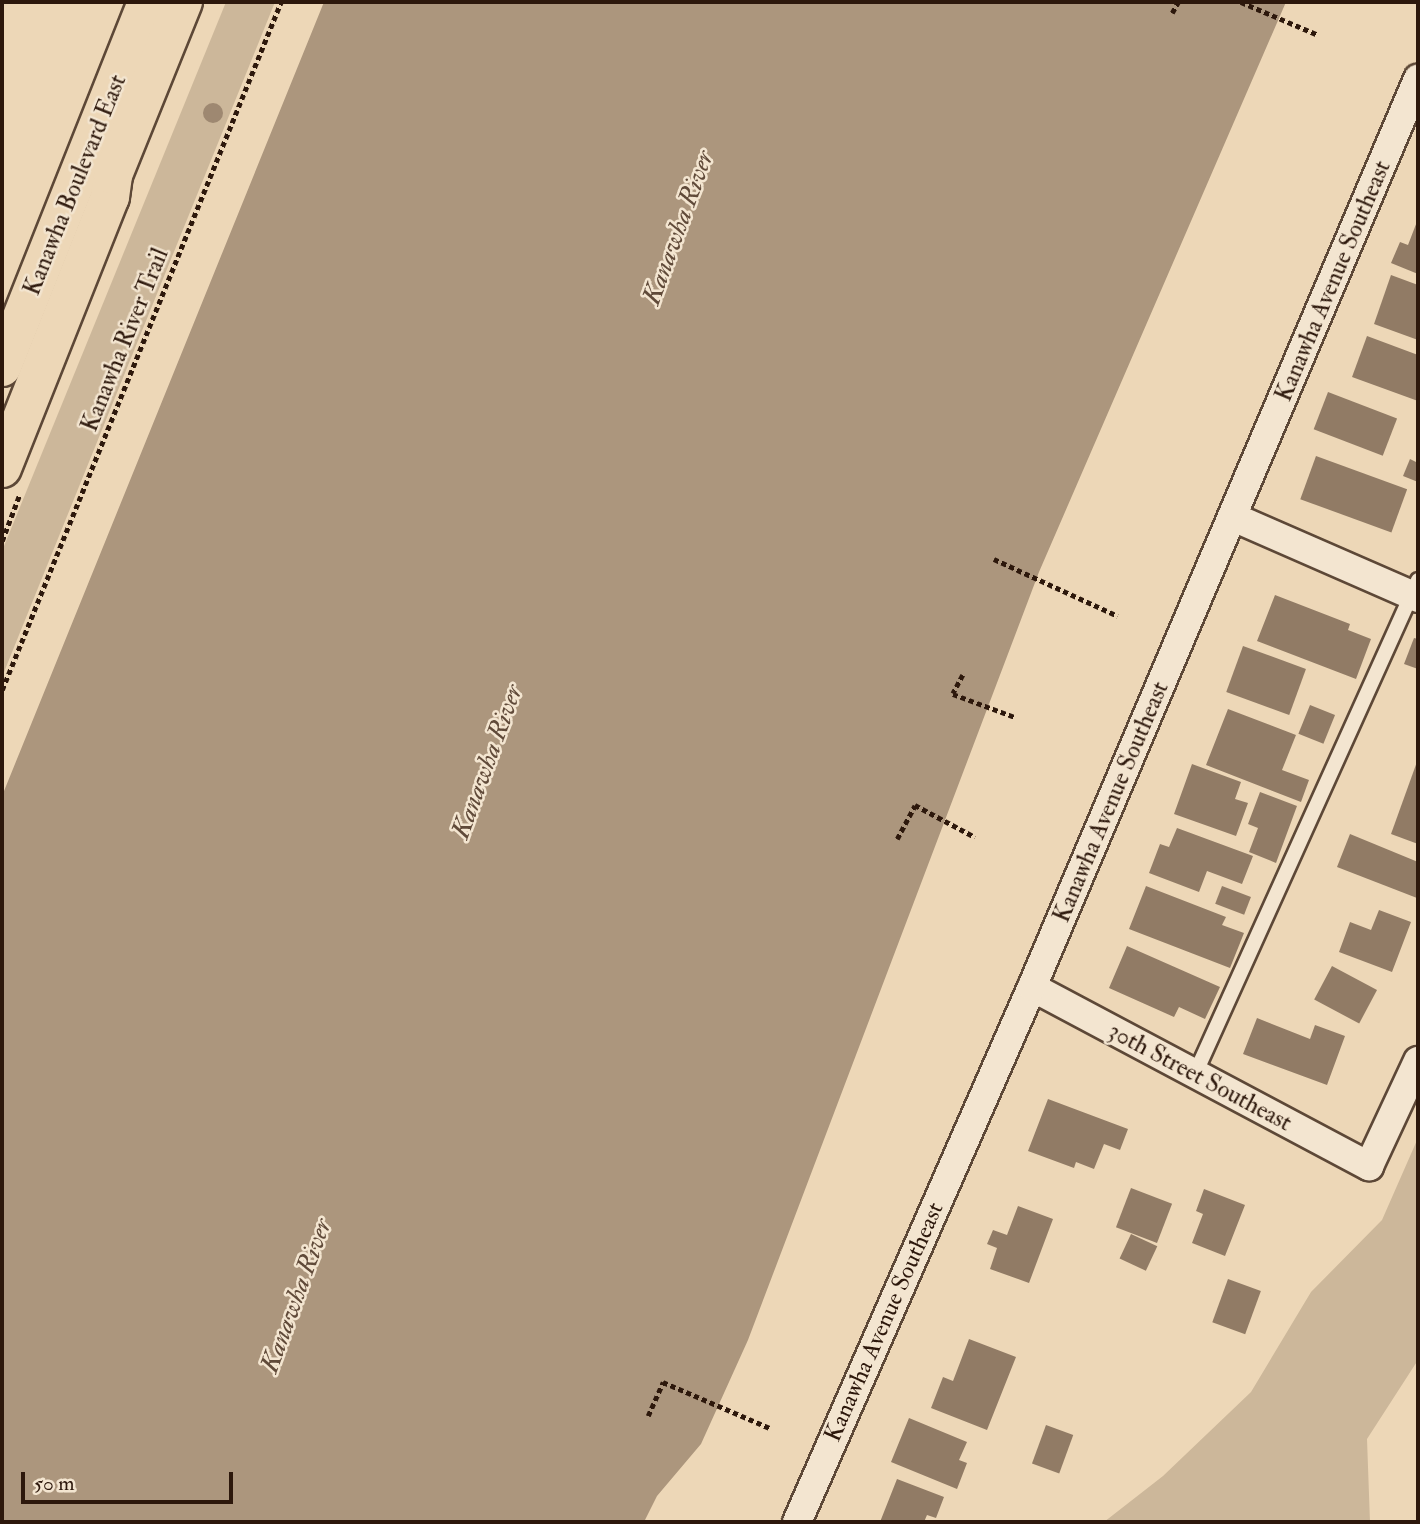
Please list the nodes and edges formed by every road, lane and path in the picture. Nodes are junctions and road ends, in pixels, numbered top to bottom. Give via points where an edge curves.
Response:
1 (178, 2) edge
2 (281, 2) edge
3 (1178, 2) edge
4 (1241, 2) edge
5 (1172, 13) dead end
6 (1316, 33) dead end
7 (1418, 79) edge
8 (2, 367) edge
9 (2, 468) edge
10 (1233, 517) junction
11 (994, 559) dead end
12 (1416, 591) edge
13 (1118, 615) dead end
14 (963, 675) dead end
15 (2, 690) edge
16 (1015, 717) dead end
17 (975, 837) dead end
18 (897, 839) dead end
19 (1032, 987) junction
20 (1418, 1061) edge
21 (1195, 1074) junction
22 (648, 1416) dead end
23 (770, 1428) dead end
24 (797, 1522) edge

1 - 8 main road, Kanawha Boulevard East
1 - 9 main road, Kanawha Boulevard East via 113,175 110,197
2 - 15 path, Kanawha River Trail
3 - 5 path
4 - 6 path
7 - 10 street, Kanawha Avenue Southeast
10 - 12 street
10 - 19 street, Kanawha Avenue Southeast
11 - 13 path
12 - 21 lane
14 - 16 path via 953,694
17 - 18 path via 915,805
19 - 21 street, 30th Street Southeast
19 - 24 street, Kanawha Avenue Southeast
20 - 21 street, 30th Street Southeast via 1369,1166
22 - 23 path via 663,1382

